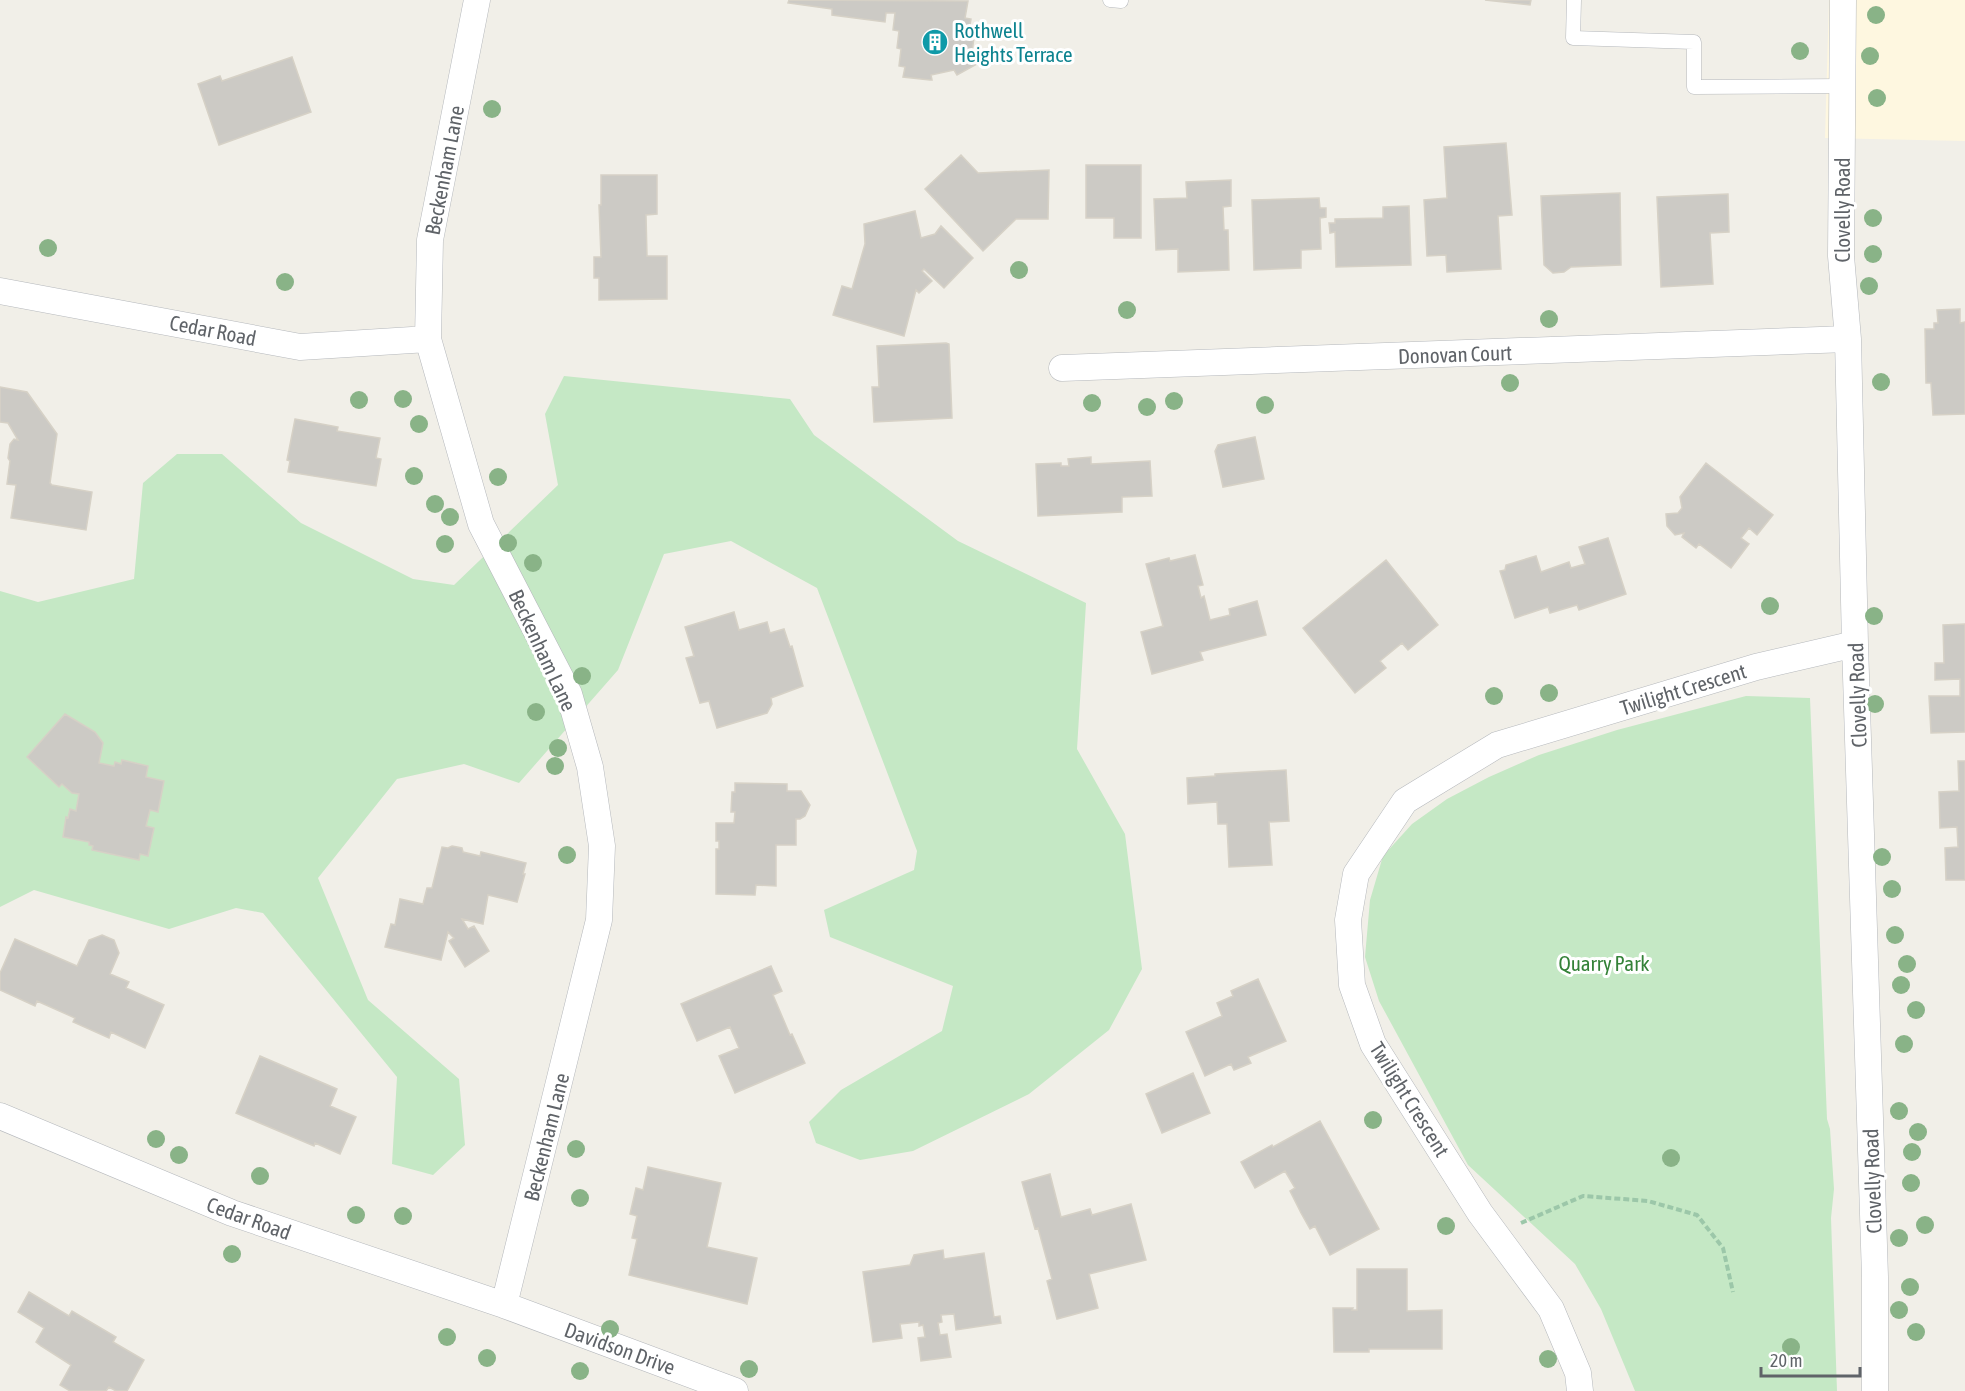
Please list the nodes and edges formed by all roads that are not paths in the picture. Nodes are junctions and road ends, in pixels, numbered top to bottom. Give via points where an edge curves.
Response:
1 (477, 0) edge
2 (1574, 0) edge
3 (1843, 0) edge
4 (1843, 86) junction
5 (0, 291) edge
6 (428, 339) junction
7 (1848, 339) junction
8 (1062, 368) dead end
9 (1855, 644) junction
10 (0, 1116) edge
11 (504, 1305) junction
12 (735, 1391) edge
13 (1580, 1391) edge
14 (1875, 1391) edge

1 - 6 street, Beckenham Lane via 430,240
2 - 4 lane via 1573,38 1694,42 1694,87
3 - 4 street, Clovelly Road
4 - 7 street, Clovelly Road via 1841,256
5 - 6 street, Cedar Road via 300,347
6 - 11 street, Beckenham Lane via 481,524 569,694 590,767 602,846 599,920
7 - 8 street, Donovan Court
7 - 9 street, Clovelly Road
9 - 13 street, Twilight Crescent via 1756,667 1497,745 1405,801 1356,874 1348,920 1352,985 1373,1044 1480,1213 1551,1309 1578,1373
9 - 14 street, Clovelly Road via 1875,1265
10 - 11 street, Cedar Road via 232,1213
11 - 12 street, Davidson Drive

